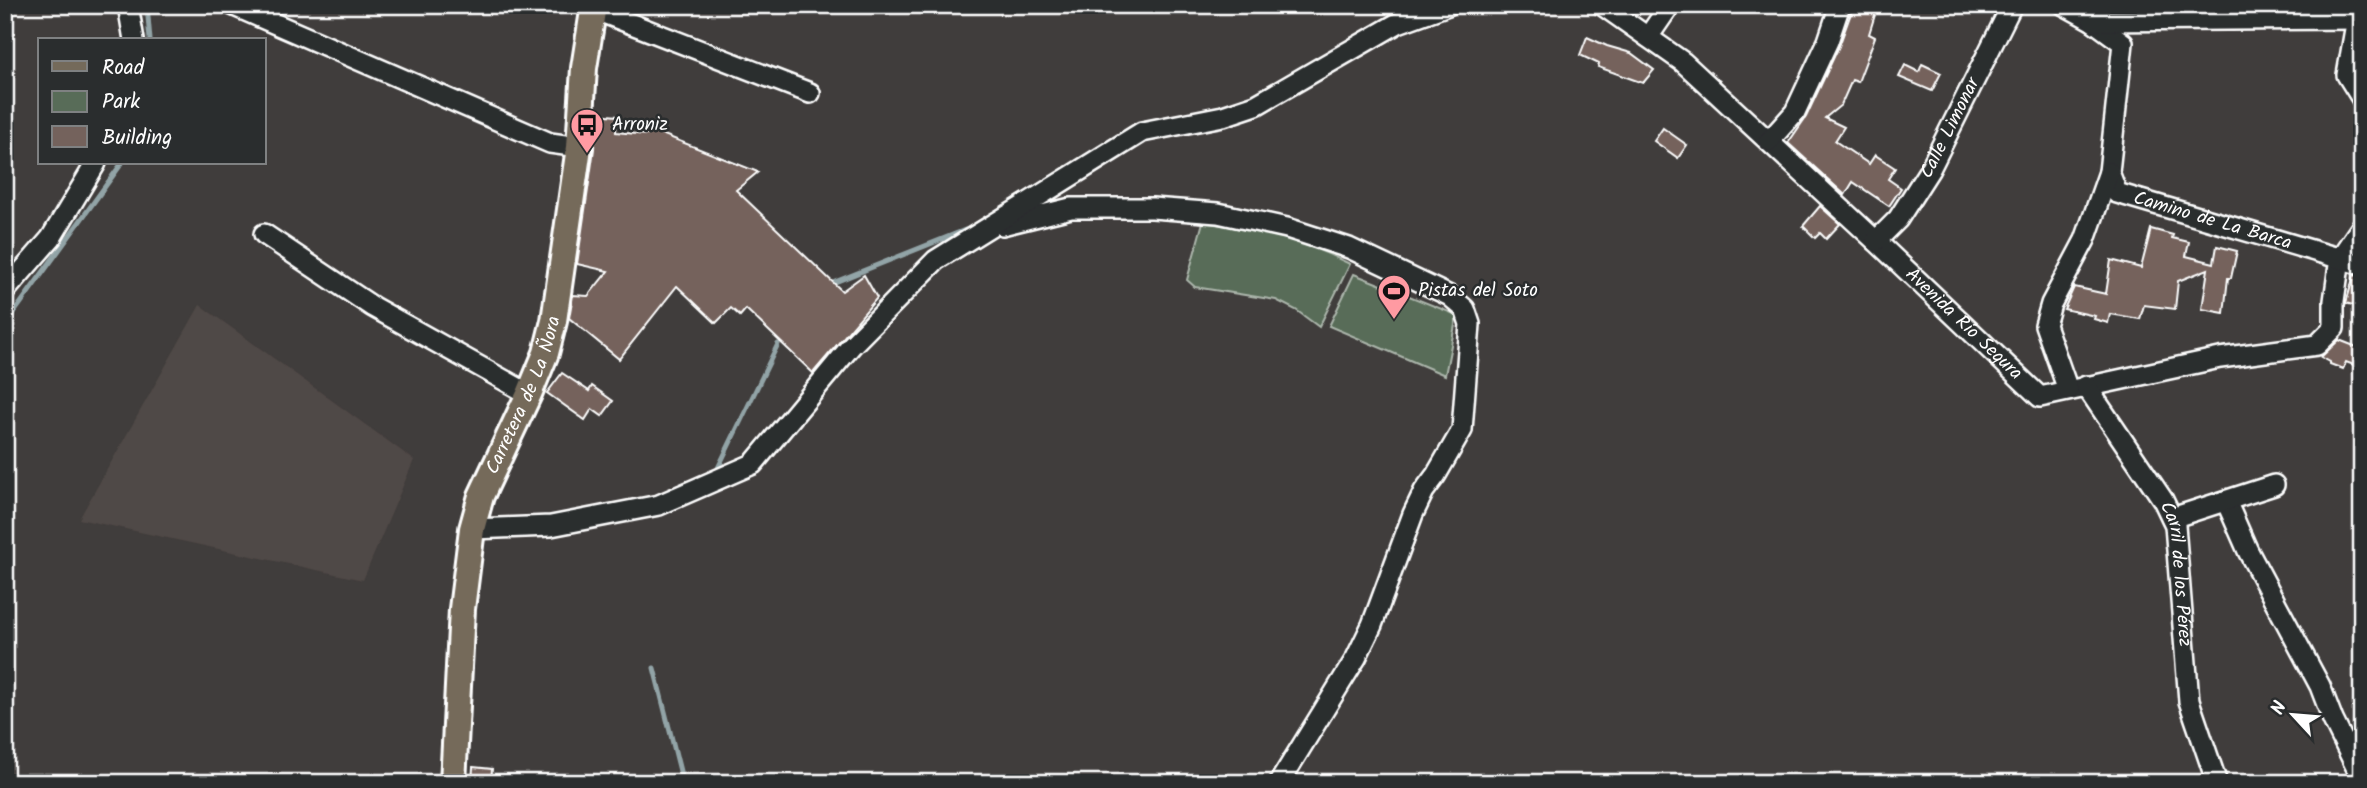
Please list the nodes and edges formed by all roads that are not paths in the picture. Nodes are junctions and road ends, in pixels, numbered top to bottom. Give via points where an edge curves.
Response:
1 (128, 5) edge
2 (232, 5) edge
3 (1448, 5) edge
4 (1602, 5) edge
5 (1670, 5) edge
6 (1840, 5) edge
7 (2012, 5) edge
8 (2064, 5) edge
9 (593, 7) edge
10 (270, 13) edge
11 (2359, 18) edge
12 (2093, 21) junction
13 (1648, 37) junction
14 (134, 38) edge
15 (810, 93) dead end
16 (2362, 99) edge
17 (1769, 141) junction
18 (579, 147) junction
19 (95, 164) edge
20 (2109, 172) junction
21 (2362, 226) edge
22 (985, 229) junction
23 (264, 234) dead end
24 (1877, 241) junction
25 (2340, 258) junction
26 (2362, 265) edge
27 (5, 290) edge
28 (2077, 388) junction
29 (528, 394) junction
30 (2274, 485) dead end
31 (2227, 501) junction
32 (2172, 518) junction
33 (472, 529) junction
34 (2362, 779) edge
35 (453, 783) edge
36 (1279, 783) edge
37 (2217, 783) edge

1 - 14 street
2 - 10 street
3 - 22 street via 1398,23 1256,106 1142,132
4 - 13 street, Avenida Río Segura
5 - 13 street
6 - 17 street via 1795,112
7 - 24 street, Calle Limonar via 1930,169 1898,219
8 - 12 street
9 - 15 street
9 - 18 main road, Carretera de La Ñora
10 - 18 street via 550,143
11 - 12 street
11 - 16 street via 2347,75
12 - 20 street via 2123,43
13 - 17 street, Avenida Río Segura via 1683,62
17 - 24 street, Avenida Río Segura
18 - 29 main road, Carretera de La Ñora via 554,321
19 - 27 street via 51,238
20 - 25 street, Camino de La Barca via 2117,193
20 - 28 street, Carril de los Pérez via 2085,240 2051,304 2045,325
21 - 25 street
22 - 33 street via 936,260 852,345 752,464 659,505 551,526
22 - 36 street via 1071,208 1218,213 1349,248 1450,296 1465,309 1470,324 1462,429 1413,514 1356,658
23 - 29 street via 373,307
24 - 28 street, Avenida Río Segura via 2040,397
25 - 26 street, Camino de La Barca
25 - 28 street, Avenida Río Segura via 2334,328 2317,345 2220,358
28 - 32 street, Carril de los Pérez
29 - 33 main road, Carretera de La Ñora via 487,481
30 - 31 street
31 - 32 street
31 - 34 street
32 - 37 street, Carril de los Pérez via 2189,701
33 - 35 main road, Carretera de La Ñora via 462,609

